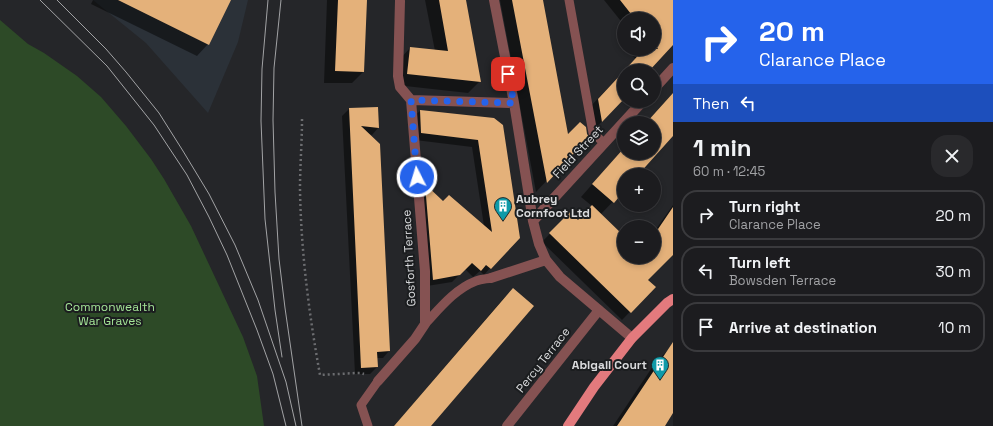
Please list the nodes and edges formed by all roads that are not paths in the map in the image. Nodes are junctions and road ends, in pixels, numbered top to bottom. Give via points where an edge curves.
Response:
1 (494, 0) edge
2 (569, 0) edge
3 (400, 1) edge
4 (673, 68) edge
5 (661, 81) edge
6 (411, 100) junction
7 (514, 103) junction
8 (636, 108) edge
9 (604, 143) junction
10 (533, 221) junction
11 (546, 260) junction
12 (491, 278) joint
13 (673, 294) edge
14 (670, 301) edge
15 (599, 310) junction
16 (425, 324) junction
17 (632, 338) junction
18 (378, 381) joint
19 (368, 426) edge
20 (507, 426) edge
21 (568, 426) edge

1 - 7 street
2 - 9 lane via 593,133
3 - 6 street via 398,76 400,87
4 - 5 street
6 - 7 street
6 - 16 street, Gosforth Terrace via 425,271
7 - 10 street
8 - 9 street, Field Street
9 - 10 street, Field Street
10 - 11 street
11 - 12 street
11 - 15 street via 560,277
12 - 16 lane via 476,281 459,291
13 - 14 lane
14 - 17 main road
15 - 17 street
15 - 20 street, Percy Terrace
16 - 18 street
17 - 21 main road
18 - 19 lane via 361,405

